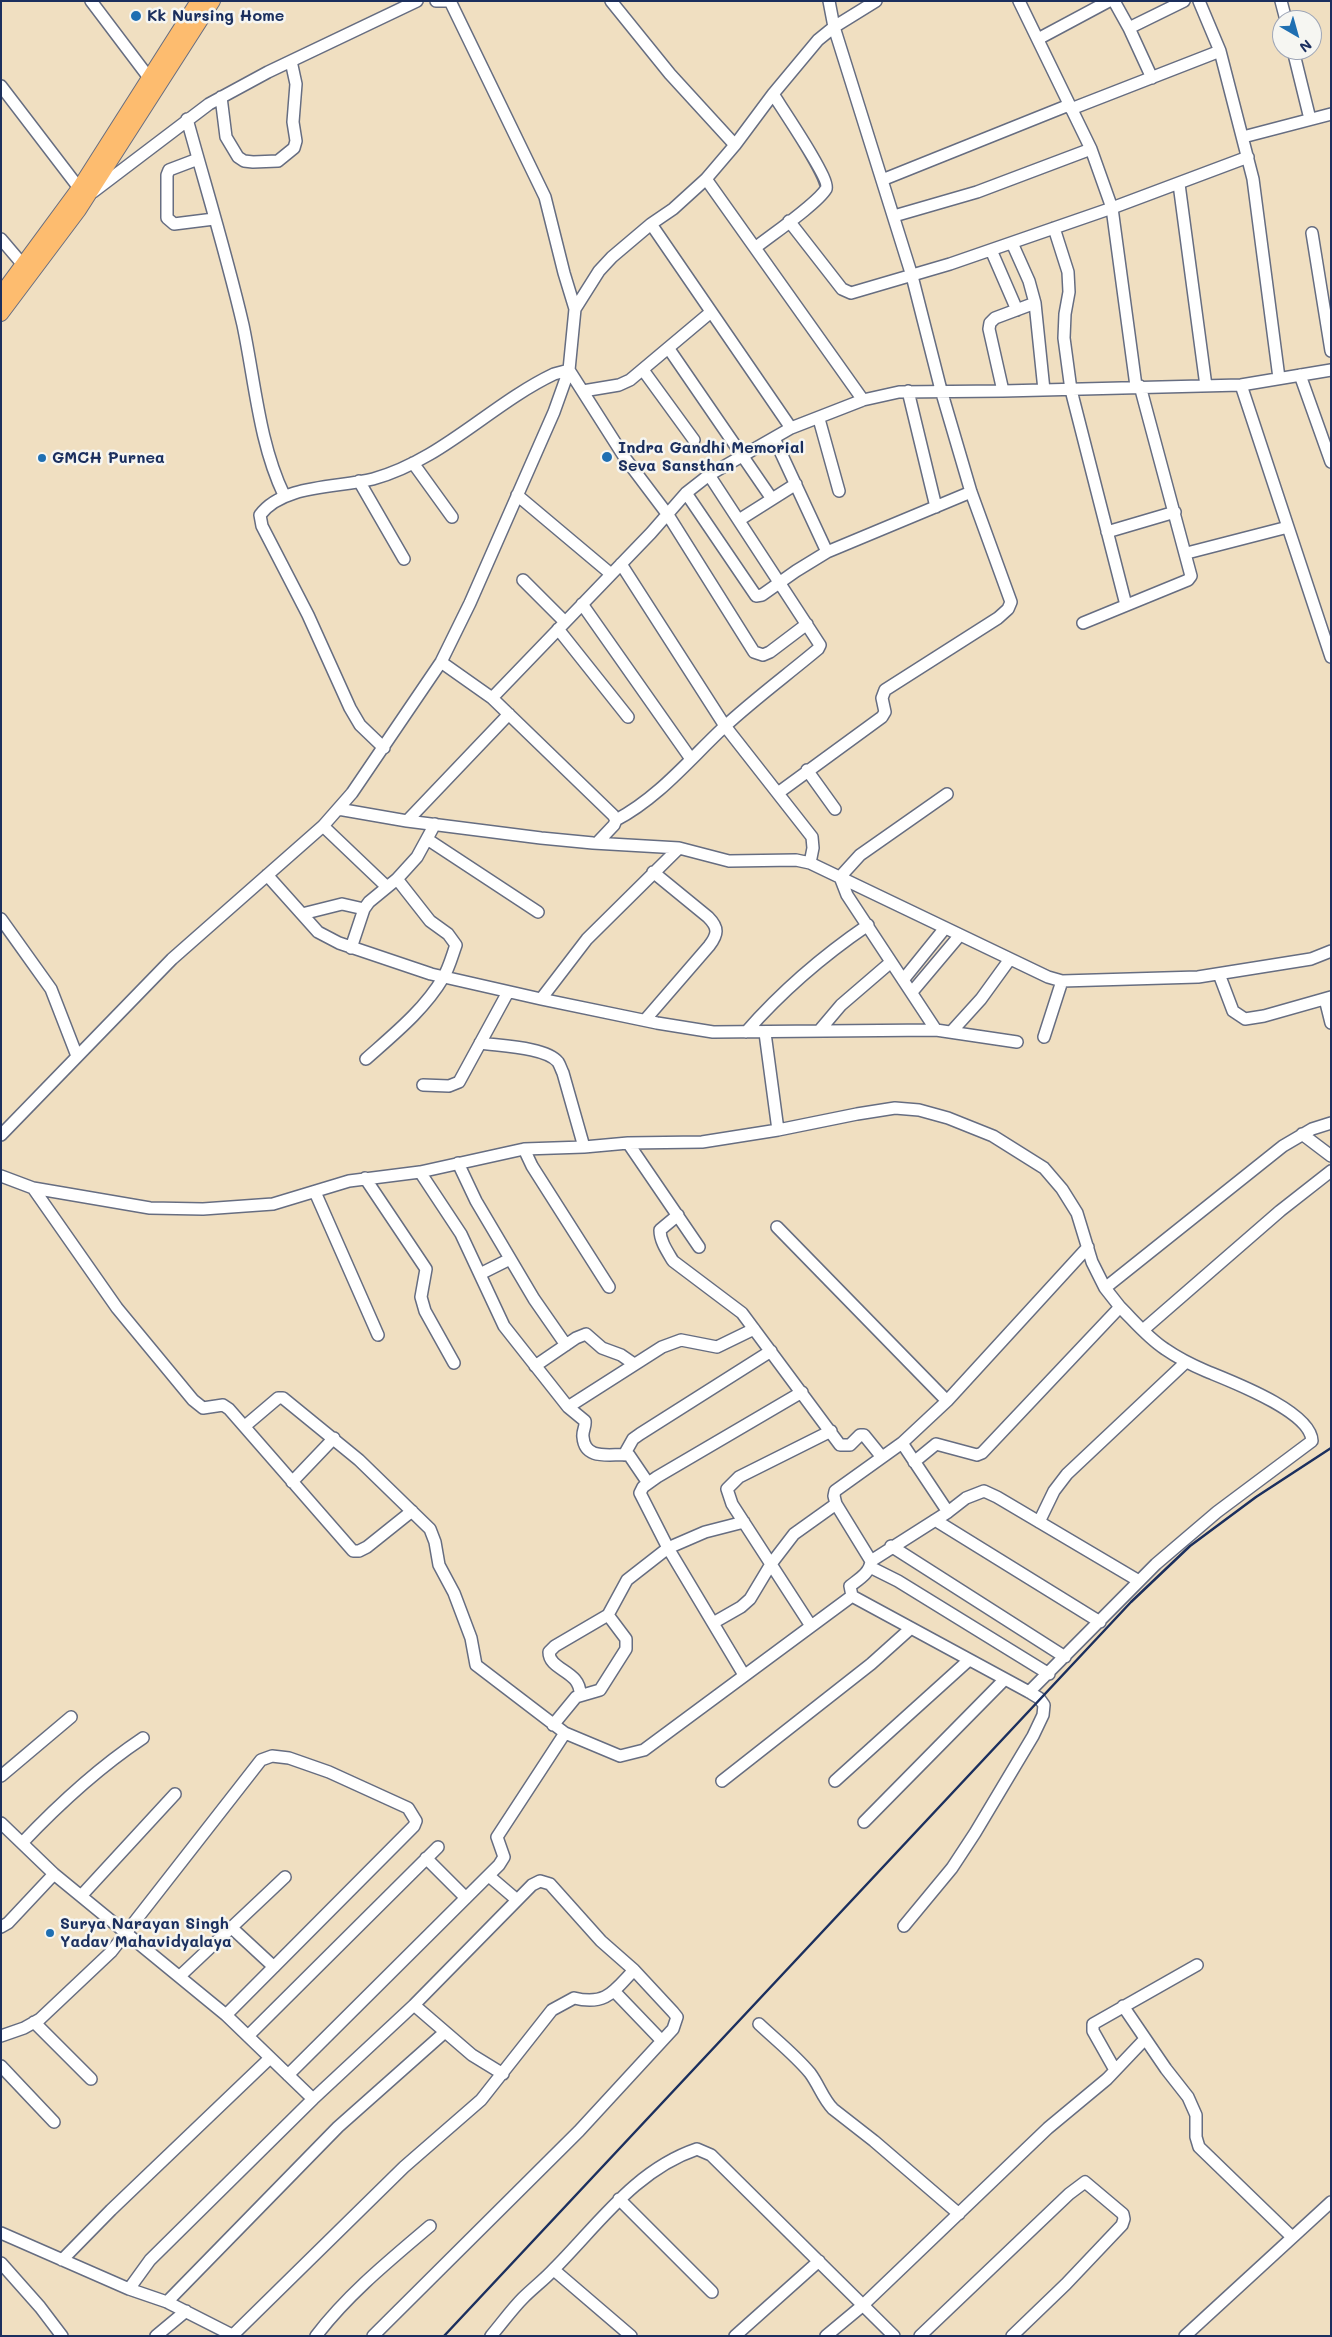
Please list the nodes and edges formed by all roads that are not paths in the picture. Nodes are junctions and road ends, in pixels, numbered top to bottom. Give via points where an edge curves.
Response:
1 (91, 1) edge
2 (198, 1) edge
3 (213, 1) edge
4 (417, 1) edge
5 (436, 1) edge
6 (450, 1) edge
7 (611, 1) edge
8 (829, 1) edge
9 (876, 1) edge
10 (1019, 1) edge
11 (1109, 1) edge
12 (1114, 1) edge
13 (1184, 1) edge
14 (1199, 1) edge
15 (834, 27) junction
16 (1129, 28) junction
17 (1038, 39) junction
18 (1220, 51) junction
19 (1295, 60) edge
20 (291, 61) junction
21 (1152, 78) junction
22 (154, 83) junction
23 (1, 86) edge
24 (773, 94) junction
25 (220, 97) junction
26 (1070, 107) junction
27 (1331, 114) edge
28 (187, 119) junction
29 (1310, 119) junction
30 (1244, 137) junction
31 (735, 145) junction
32 (1091, 149) junction
33 (1248, 157) junction
34 (198, 159) junction
35 (706, 178) junction
36 (882, 180) junction
37 (1179, 184) junction
38 (84, 192) junction
39 (1112, 208) junction
40 (894, 216) junction
41 (214, 219) junction
42 (789, 221) junction
43 (651, 224) junction
44 (1054, 228) junction
45 (1312, 234) dead end
46 (1, 239) edge
47 (1012, 243) junction
48 (755, 248) junction
49 (991, 250) junction
50 (24, 266) junction
51 (912, 276) junction
52 (1, 294) edge
53 (1034, 303) junction
54 (575, 309) junction
55 (1016, 310) junction
56 (712, 312) junction
57 (1, 314) edge
58 (669, 349) junction
59 (1331, 351) edge
60 (569, 370) junction
61 (643, 370) junction
62 (1331, 370) edge
63 (1300, 375) junction
64 (1279, 378) junction
65 (1241, 385) junction
66 (1138, 386) junction
67 (1206, 386) junction
68 (941, 390) junction
69 (1044, 390) junction
70 (1071, 390) junction
71 (908, 391) junction
72 (583, 392) junction
73 (1003, 392) junction
74 (863, 400) junction
75 (819, 419) junction
76 (791, 428) junction
77 (774, 438) junction
78 (694, 440) dead end
79 (1328, 448) edge
80 (744, 455) junction
81 (1331, 462) edge
82 (413, 463) junction
83 (709, 475) junction
84 (359, 481) junction
85 (796, 484) junction
86 (839, 491) dead end
87 (971, 492) junction
88 (686, 493) junction
89 (284, 495) junction
90 (517, 495) junction
91 (772, 499) junction
92 (936, 507) junction
93 (1175, 512) junction
94 (668, 515) junction
95 (452, 517) dead end
96 (738, 520) junction
97 (1288, 527) junction
98 (1108, 532) junction
99 (828, 552) junction
100 (1187, 553) junction
101 (404, 559) dead end
102 (621, 564) junction
103 (611, 574) junction
104 (523, 580) dead end
105 (779, 583) junction
106 (582, 604) junction
107 (1126, 605) junction
108 (807, 624) junction
109 (1083, 624) dead end
110 (561, 626) junction
111 (1331, 657) edge
112 (441, 662) junction
113 (492, 698) junction
114 (508, 714) junction
115 (628, 717) dead end
116 (725, 726) junction
117 (384, 748) junction
118 (691, 759) junction
119 (807, 770) junction
120 (778, 792) junction
121 (947, 794) dead end
122 (338, 809) junction
123 (835, 809) dead end
124 (616, 820) junction
125 (406, 821) junction
126 (435, 824) junction
127 (323, 826) junction
128 (427, 839) junction
129 (597, 843) junction
130 (679, 848) junction
131 (810, 863) junction
132 (653, 872) junction
133 (268, 875) junction
134 (840, 877) junction
135 (397, 880) junction
136 (387, 887) junction
137 (364, 909) junction
138 (538, 912) dead end
139 (302, 914) junction
140 (1, 920) edge
141 (868, 925) junction
142 (945, 928) junction
143 (960, 935) junction
144 (351, 948) junction
145 (1331, 950) edge
146 (1010, 959) junction
147 (891, 962) junction
148 (1219, 974) junction
149 (444, 977) junction
150 (903, 980) junction
151 (1062, 981) junction
152 (508, 992) junction
153 (912, 992) junction
154 (1328, 998) edge
155 (541, 999) junction
156 (645, 1020) junction
157 (1331, 1023) edge
158 (936, 1030) junction
159 (819, 1031) junction
160 (952, 1031) junction
161 (746, 1032) junction
162 (765, 1033) junction
163 (1044, 1038) dead end
164 (1017, 1042) dead end
165 (480, 1043) junction
166 (77, 1056) junction
167 (366, 1059) dead end
168 (424, 1085) dead end
169 (1331, 1123) edge
170 (778, 1130) junction
171 (1, 1134) edge
172 (1302, 1134) junction
173 (628, 1142) junction
174 (584, 1147) junction
175 (524, 1149) junction
176 (1331, 1156) edge
177 (458, 1164) junction
178 (1331, 1171) edge
179 (420, 1172) junction
180 (1, 1176) edge
181 (364, 1178) junction
182 (33, 1188) junction
183 (315, 1192) junction
184 (678, 1215) junction
185 (777, 1227) dead end
186 (699, 1247) dead end
187 (1088, 1247) junction
188 (510, 1259) junction
189 (480, 1274) junction
190 (608, 1287) dead end
191 (1105, 1288) junction
192 (1120, 1307) junction
193 (754, 1329) junction
194 (1143, 1330) junction
195 (378, 1335) dead end
196 (566, 1345) junction
197 (771, 1351) junction
198 (1186, 1362) junction
199 (454, 1363) dead end
200 (634, 1364) junction
201 (535, 1366) junction
202 (802, 1392) junction
203 (947, 1400) junction
204 (568, 1407) junction
205 (245, 1426) junction
206 (831, 1432) junction
207 (334, 1438) junction
208 (902, 1443) junction
209 (624, 1455) junction
210 (881, 1456) junction
211 (914, 1462) junction
212 (292, 1482) junction
213 (648, 1483) junction
214 (836, 1504) junction
215 (412, 1511) junction
216 (948, 1512) junction
217 (935, 1520) junction
218 (744, 1522) junction
219 (1039, 1522) junction
220 (891, 1546) junction
221 (668, 1548) junction
222 (771, 1564) junction
223 (870, 1564) junction
224 (1139, 1581) junction
225 (852, 1596) junction
226 (608, 1615) junction
227 (1100, 1622) junction
228 (713, 1623) junction
229 (811, 1626) junction
230 (910, 1629) junction
231 (1065, 1657) junction
232 (969, 1660) junction
233 (1049, 1674) junction
234 (744, 1675) junction
235 (1006, 1679) junction
236 (1029, 1692) junction
237 (580, 1695) junction
238 (71, 1716) dead end
239 (553, 1725) junction
240 (565, 1732) junction
241 (142, 1738) dead end
242 (1, 1776) edge
243 (835, 1781) dead end
244 (722, 1782) dead end
245 (175, 1794) dead end
246 (1, 1822) edge
247 (864, 1822) dead end
248 (22, 1843) junction
249 (438, 1846) dead end
250 (426, 1858) junction
251 (54, 1874) junction
252 (489, 1876) junction
253 (285, 1877) dead end
254 (81, 1896) junction
255 (466, 1898) junction
256 (517, 1900) junction
257 (904, 1926) dead end
258 (1, 1927) edge
259 (233, 1928) junction
260 (128, 1933) junction
261 (1197, 1965) dead end
262 (274, 1967) junction
263 (634, 1970) junction
264 (180, 1976) junction
265 (614, 1991) junction
266 (414, 2005) junction
267 (1123, 2006) junction
268 (226, 2015) junction
269 (34, 2022) junction
270 (760, 2024) dead end
271 (444, 2032) junction
272 (1, 2036) edge
273 (248, 2036) junction
274 (1145, 2039) junction
275 (662, 2041) junction
276 (270, 2058) junction
277 (1, 2066) edge
278 (1115, 2070) junction
279 (503, 2074) junction
280 (288, 2075) junction
281 (91, 2079) dead end
282 (313, 2099) junction
283 (54, 2122) dead end
284 (619, 2199) junction
285 (1331, 2202) edge
286 (959, 2214) junction
287 (430, 2226) dead end
288 (5, 2235) edge
289 (1292, 2237) junction
290 (1, 2246) edge
291 (62, 2260) junction
292 (819, 2261) junction
293 (1, 2264) edge
294 (554, 2270) junction
295 (129, 2290) junction
296 (712, 2292) dead end
297 (167, 2302) junction
298 (862, 2306) junction
299 (186, 2311) junction
300 (62, 2336) edge
301 (156, 2336) edge
302 (233, 2336) edge
303 (316, 2336) edge
304 (373, 2336) edge
305 (491, 2336) edge
306 (631, 2336) edge
307 (736, 2336) edge
308 (826, 2336) edge
309 (894, 2336) edge
310 (920, 2336) edge
311 (1012, 2336) edge
312 (1185, 2336) edge

1 - 22 street
2 - 22 main road
3 - 22 main road
4 - 20 street
5 - 6 street
6 - 54 street via 545,197
7 - 31 street via 670,74
8 - 15 street
9 - 15 street
10 - 17 street
11 - 17 street
12 - 16 street
13 - 16 street
14 - 18 street
15 - 24 street via 818,40
15 - 36 street
16 - 21 street
17 - 26 street
18 - 21 street
18 - 30 street
19 - 29 street
20 - 25 street
20 - 25 street via 296,84 293,122 296,141 294,148 278,161 253,162 238,157 226,137
21 - 26 street
22 - 38 main road
23 - 38 street
24 - 31 street
24 - 42 street via 827,184 815,200
25 - 28 street
26 - 32 street
26 - 36 street
27 - 29 street
28 - 34 street
28 - 38 street
29 - 30 street
30 - 33 street
31 - 35 street
32 - 39 street
32 - 40 street via 962,197
33 - 37 street
33 - 64 street
34 - 41 street
34 - 41 street via 170,170 167,175 168,218 174,224
35 - 43 street via 673,209
35 - 48 street
36 - 40 street
37 - 39 street
37 - 67 street
38 - 50 main road via 60,217
38 - 57 main road
39 - 44 street
39 - 66 street
40 - 51 street
41 - 89 street via 239,309 265,441
42 - 48 street
42 - 51 street via 847,292
43 - 54 street via 599,271
43 - 56 street
44 - 47 street
44 - 70 street via 1068,272 1064,338
45 - 59 street
46 - 50 street
47 - 49 street
47 - 53 street via 1030,281
48 - 74 street
49 - 51 street
49 - 55 street
50 - 52 main road
51 - 68 street
53 - 55 street
53 - 69 street
54 - 60 street
55 - 73 street via 995,318 988,329
56 - 58 street
56 - 76 street
58 - 61 street
58 - 80 street
60 - 72 street
60 - 82 street via 546,378
60 - 90 street
61 - 72 street via 619,386
61 - 78 street
62 - 63 street
63 - 64 street
63 - 79 street
64 - 65 street
65 - 67 street
65 - 97 street
66 - 67 street
66 - 70 street
66 - 93 street
68 - 71 street
68 - 73 street
68 - 87 street
69 - 70 street
69 - 73 street
70 - 98 street
71 - 74 street
71 - 92 street
72 - 94 street via 625,458
74 - 75 street
75 - 76 street
75 - 86 street
76 - 77 street
77 - 80 street
77 - 85 street
79 - 81 street
80 - 83 street
80 - 91 street
82 - 84 street via 373,479
82 - 95 street
83 - 88 street
83 - 96 street
84 - 89 street
84 - 101 street
85 - 91 street
85 - 99 street
87 - 92 street
87 - 119 street via 1009,592 1011,602 1008,609 885,690 882,717
88 - 94 street
88 - 105 street via 753,594 762,595
89 - 117 street via 266,506 260,515 262,526 308,615 350,708 360,725
90 - 103 street
90 - 112 street
91 - 96 street
92 - 99 street
93 - 98 street
93 - 100 street
94 - 102 street
94 - 108 street via 754,652 763,655 770,652
96 - 105 street
97 - 100 street
97 - 111 street
98 - 107 street
99 - 105 street
100 - 107 street via 1192,570 1188,580
102 - 103 street
102 - 116 street
103 - 106 street
104 - 110 street
105 - 108 street
106 - 110 street
106 - 118 street
107 - 109 street
108 - 116 street via 819,641 818,649
110 - 113 street
110 - 115 street
112 - 113 street
112 - 117 street
113 - 114 street
114 - 124 street
114 - 125 street
116 - 118 street
116 - 120 street
117 - 122 street
118 - 124 street via 634,811
119 - 120 street
119 - 123 street
120 - 131 street via 812,837
121 - 134 street via 860,855
122 - 125 street
122 - 127 street
124 - 129 street
125 - 126 street
126 - 128 street
126 - 129 street
127 - 133 street
127 - 136 street
128 - 135 street via 417,857
128 - 138 street
129 - 130 street
130 - 131 street via 729,862 796,860
130 - 132 street
131 - 134 street
132 - 155 street via 586,939
132 - 156 street via 716,924 718,930 709,946
133 - 139 street
133 - 166 street via 172,959
134 - 141 street via 847,895
134 - 142 street
135 - 136 street
135 - 149 street via 430,921 454,939 456,945
136 - 137 street
137 - 139 street via 342,904
137 - 144 street
139 - 144 street via 318,932
140 - 166 street via 51,989
141 - 147 street
141 - 161 street via 774,1003
142 - 143 street
142 - 150 street
143 - 146 street
143 - 153 street
144 - 149 street
145 - 148 street via 1311,959
146 - 151 street
146 - 160 street via 981,999
147 - 150 street
147 - 159 street via 841,1005
148 - 151 street
148 - 154 street via 1233,1011 1244,1019
149 - 152 street
149 - 167 street via 417,1012
150 - 153 street
151 - 163 street
152 - 155 street
152 - 165 street
153 - 158 street
154 - 157 street
155 - 156 street
156 - 161 street via 714,1032
158 - 159 street
158 - 160 street
159 - 162 street
160 - 164 street
161 - 162 street
162 - 170 street
165 - 168 street via 456,1084
165 - 174 street via 534,1051 558,1062
166 - 171 street
169 - 172 street
170 - 173 street via 702,1142
170 - 187 street via 895,1108 948,1118 994,1136 1044,1168 1077,1213
172 - 176 street
172 - 191 street
173 - 174 street
173 - 184 street
174 - 175 street
175 - 177 street
175 - 190 street
177 - 179 street
177 - 188 street
178 - 194 street
179 - 181 street
179 - 189 street via 461,1234
180 - 182 street
181 - 183 street
181 - 199 street via 426,1269 421,1297 425,1311
182 - 183 street via 164,1209 273,1204
182 - 205 street via 117,1308 192,1400 203,1408 223,1405
183 - 195 street
184 - 186 street
184 - 193 street via 660,1230 674,1261 734,1306
185 - 203 street
187 - 191 street
187 - 203 street
188 - 189 street
188 - 196 street
189 - 201 street via 504,1326
191 - 192 street
192 - 194 street
192 - 211 street via 982,1453 977,1455 936,1444
193 - 197 street
193 - 200 street via 717,1347 681,1340 671,1342
194 - 198 street
196 - 200 street via 586,1334 602,1348
196 - 201 street
197 - 202 street
197 - 209 street via 640,1434 633,1439
198 - 219 street via 1067,1474 1054,1491
198 - 224 street via 1281,1406 1308,1430 1312,1441 1217,1512
200 - 204 street
201 - 204 street
202 - 206 street
202 - 213 street
203 - 208 street
204 - 209 street via 584,1421 583,1437 591,1452 600,1456
205 - 207 street via 278,1398 283,1398
205 - 212 street
206 - 210 street via 840,1445 845,1446 864,1435
206 - 218 street via 747,1472 731,1483 727,1489 728,1496
207 - 212 street
207 - 215 street
208 - 210 street
208 - 211 street
209 - 213 street via 633,1459
210 - 214 street via 835,1490
211 - 216 street
212 - 215 street via 353,1551 359,1552 367,1547
213 - 221 street via 642,1487 641,1499
214 - 222 street via 794,1534
214 - 223 street
215 - 239 street via 433,1536 439,1564 471,1638 476,1665
216 - 217 street
216 - 219 street via 966,1498 984,1491
217 - 220 street
217 - 227 street
218 - 221 street via 705,1532
218 - 222 street
219 - 224 street
220 - 223 street
220 - 231 street
221 - 226 street via 627,1580
221 - 228 street
222 - 228 street via 750,1599
222 - 229 street
223 - 225 street via 850,1586
223 - 233 street
224 - 227 street
225 - 229 street
225 - 230 street
226 - 237 street via 626,1639 626,1649 600,1690
226 - 237 street via 549,1652 550,1659 577,1680
227 - 231 street
228 - 234 street
229 - 234 street
230 - 232 street
230 - 244 street via 871,1664
231 - 233 street
232 - 235 street
232 - 243 street
233 - 236 street
234 - 240 street via 644,1750 620,1756
235 - 236 street
235 - 247 street
236 - 257 street via 1044,1705 1033,1736 976,1833
237 - 239 street
238 - 242 street
239 - 240 street
240 - 252 street via 497,1837 504,1857
241 - 248 street via 82,1784
245 - 254 street
246 - 248 street
248 - 251 street
249 - 250 street
250 - 255 street
250 - 273 street
251 - 254 street
251 - 258 street
252 - 255 street
252 - 256 street
253 - 259 street
254 - 260 street
255 - 280 street
256 - 263 street via 540,1881 550,1884 601,1941
256 - 266 street
259 - 262 street
259 - 264 street
260 - 262 street via 261,1760 272,1756 289,1758 329,1772 408,1808 416,1821 414,1826
260 - 264 street
260 - 269 street via 52,2010
261 - 267 street
262 - 268 street
263 - 265 street
263 - 275 street via 677,2018 673,2029
264 - 268 street
265 - 275 street
265 - 279 street via 596,2002 574,1998 552,2010
266 - 271 street
266 - 282 street
267 - 274 street
267 - 278 street via 1099,2019 1092,2027
268 - 273 street
269 - 272 street
269 - 281 street
270 - 286 street via 808,2071 833,2109
271 - 279 street
271 - 297 street via 338,2127
273 - 276 street
274 - 278 street
274 - 289 street via 1188,2097 1196,2115 1199,2147
275 - 304 street via 579,2131
276 - 280 street
276 - 291 street
277 - 283 street
278 - 286 street via 1048,2128
279 - 302 street via 481,2100 404,2167
280 - 282 street
282 - 295 street via 150,2260
284 - 292 street via 637,2183 686,2153 704,2151
284 - 294 street
284 - 296 street
285 - 289 street
286 - 298 street
287 - 303 street via 371,2277
288 - 290 street
288 - 291 street
289 - 312 street
291 - 295 street
292 - 298 street
292 - 307 street
293 - 300 street
294 - 305 street via 523,2298
294 - 306 street
295 - 297 street
297 - 299 street
298 - 308 street
298 - 309 street
299 - 301 street
299 - 302 street
310 - 311 street via 1085,2182 1123,2214 1122,2225

